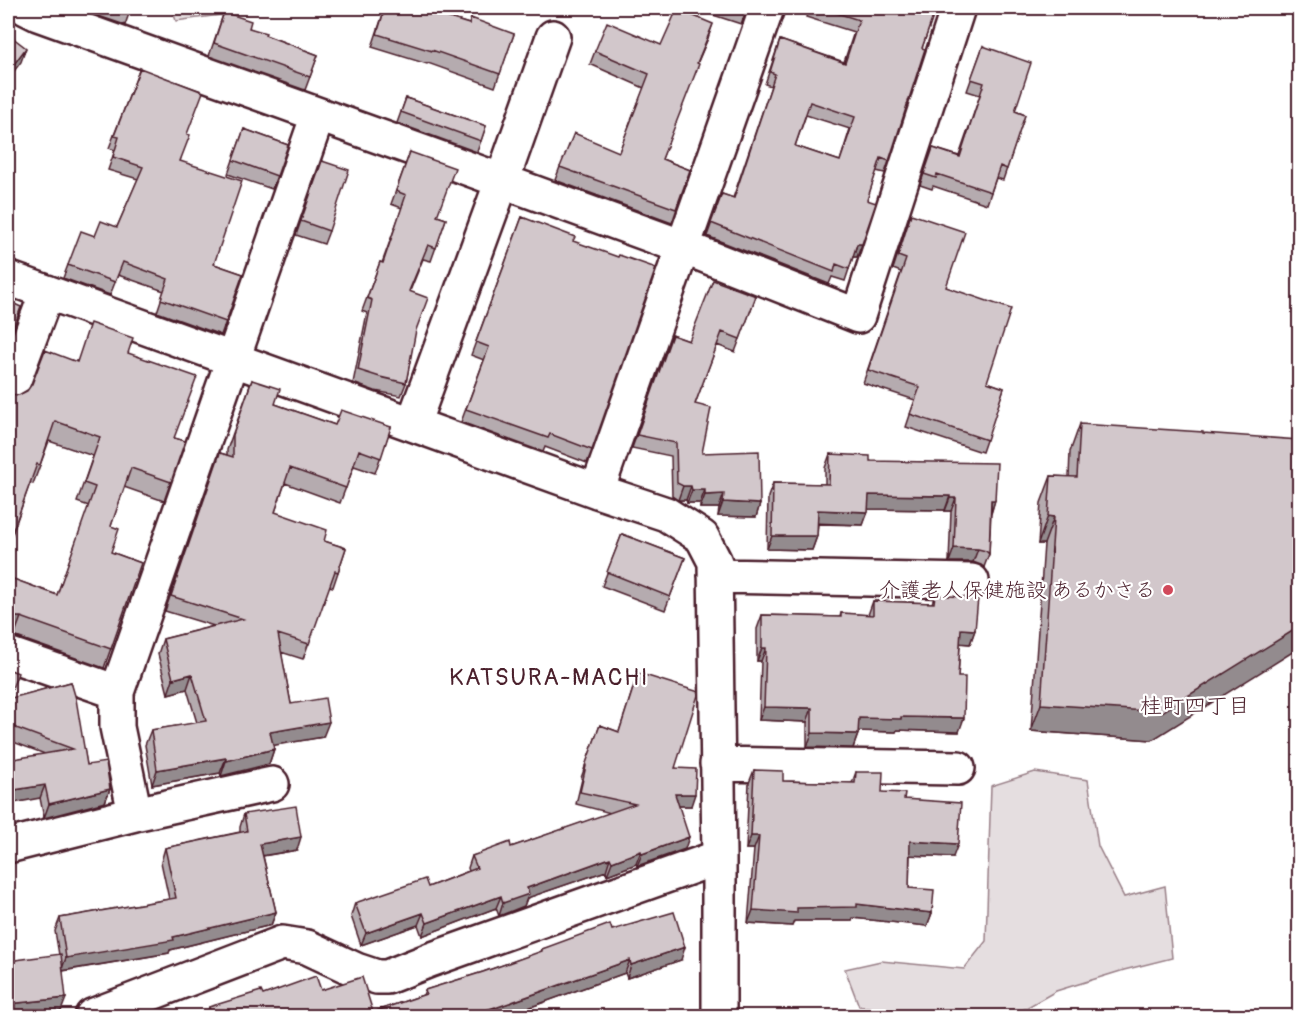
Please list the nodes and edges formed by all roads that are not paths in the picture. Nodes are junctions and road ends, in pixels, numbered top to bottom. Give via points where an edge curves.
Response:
1 (26, 8) edge
2 (767, 8) edge
3 (958, 8) edge
4 (553, 37) dead end
5 (318, 115) junction
6 (502, 181) junction
7 (682, 247) junction
8 (8, 278) edge
9 (47, 292) junction
10 (233, 359) junction
11 (8, 396) edge
12 (413, 424) junction
13 (597, 491) junction
14 (715, 576) junction
15 (972, 581) dead end
16 (8, 654) edge
17 (117, 692) junction
18 (717, 764) junction
19 (958, 768) dead end
20 (272, 784) dead end
21 (135, 814) junction
22 (8, 846) edge
23 (718, 857) junction
24 (92, 1017) edge
25 (718, 1017) edge

1 - 5 street
2 - 7 street
3 - 7 street via 858,316
4 - 6 street
5 - 6 street
5 - 10 street
6 - 7 street
6 - 12 street
7 - 13 street
8 - 9 street
9 - 10 street
9 - 11 street
10 - 12 street
10 - 17 street
12 - 13 street
13 - 14 street via 666,514 702,537 715,562
14 - 15 street
14 - 18 street
16 - 17 street
17 - 21 street via 117,727
18 - 19 street
18 - 23 street
20 - 21 street
21 - 22 street
23 - 24 street via 387,977 356,970 307,947 282,943
23 - 25 street

